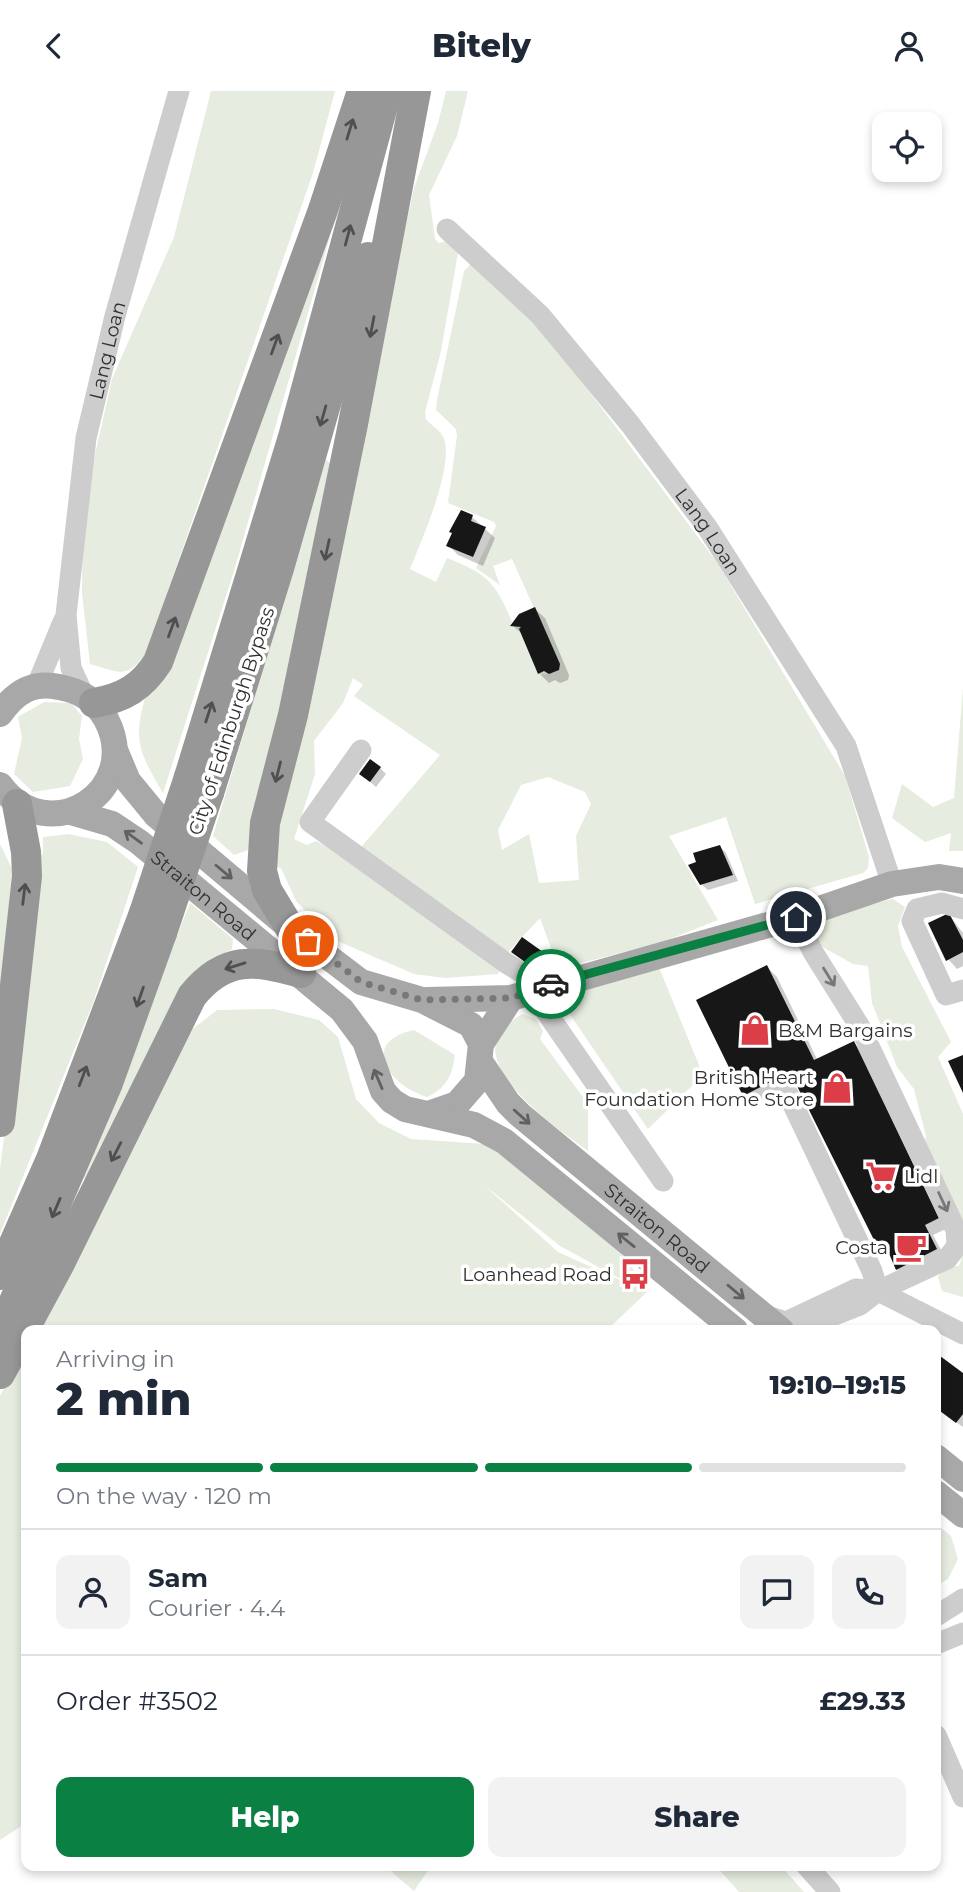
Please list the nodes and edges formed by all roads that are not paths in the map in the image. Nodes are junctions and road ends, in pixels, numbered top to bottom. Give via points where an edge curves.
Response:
1 (179, 91) edge
2 (362, 91) edge
3 (387, 91) edge
4 (415, 91) edge
5 (447, 229) dead end
6 (66, 615) junction
7 (37, 685) junction
8 (89, 698) junction
9 (4, 703) edge
10 (116, 750) junction
11 (361, 750) dead end
12 (199, 785) junction
13 (9, 794) edge
14 (71, 812) junction
15 (963, 881) edge
16 (892, 884) junction
17 (963, 909) edge
18 (796, 917) junction
19 (153, 923) junction
20 (290, 928) junction
21 (918, 937) junction
22 (300, 973) junction
23 (963, 979) edge
24 (529, 991) junction
25 (963, 991) edge
26 (422, 1000) junction
27 (481, 1053) junction
28 (788, 1094) dead end
29 (431, 1113) junction
30 (0, 1122) edge
31 (663, 1181) dead end
32 (0, 1275) edge
33 (878, 1291) junction
34 (830, 1323) edge
35 (26, 1325) edge
36 (730, 1325) edge
37 (788, 1325) edge
38 (0, 1334) edge
39 (963, 1334) edge
40 (21, 1335) edge
41 (0, 1374) edge
42 (941, 1463) edge
43 (941, 1467) edge
44 (963, 1479) edge
45 (963, 1493) edge
46 (941, 1497) edge
47 (963, 1515) edge
48 (963, 1599) edge
49 (941, 1613) edge
50 (941, 1746) edge
51 (963, 1797) edge
52 (811, 1871) edge
53 (830, 1892) edge

1 - 6 street, Lang Loan via 96,387 77,497
8 -> 2 highway via 111,700 137,688 158,662
12 -> 3 highway, City of Edinburgh Bypass
4 -> 12 highway, City of Edinburgh Bypass via 303,486
4 -> 20 highway via 353,424 293,715 265,823 262,871 267,890
5 - 16 street, Lang Loan via 540,315 707,527 846,745
6 - 7 street, Lang Loan
6 - 8 street, Lang Loan via 71,669
7 - 8 main road via 54,685
7 - 9 main road
8 - 10 main road, Straiton Road via 110,727
10 - 14 main road via 102,789
10 -> 20 main road, Straiton Road via 128,781 156,815
11 - 24 street via 310,822 506,963
12 - 19 highway, City of Edinburgh Bypass, bridge
13 - 14 main road, Straiton Road via 45,813
30 -> 13 highway via 27,876 26,852
22 -> 14 main road, Straiton Road via 124,831
15 - 16 main road via 939,877
16 - 18 main road
17 - 21 street via 942,903 917,909 912,921
18 - 24 main road
18 -> 33 street via 860,1027 956,1230 957,1246 947,1259
32 -> 19 highway, City of Edinburgh Bypass
19 -> 38 highway, City of Edinburgh Bypass via 108,1083
20 - 26 main road, Straiton Road via 361,982
21 - 23 street via 927,942 948,983
21 - 25 street via 946,995
29 -> 22 main road, Straiton Road via 405,1109 383,1091 355,1024
22 -> 35 highway via 261,962 246,963 215,973 192,996
24 - 26 main road
24 - 27 main road
24 - 31 street
26 - 27 main road, Straiton Road via 471,1025
27 - 29 main road via 477,1081 466,1097 446,1110
27 -> 37 main road, Straiton Road via 508,1103 528,1123
28 - 33 street
36 -> 29 main road, Straiton Road via 504,1142 474,1125
33 - 34 street
33 - 37 street via 856,1289 816,1306
33 - 39 street
34 - 37 street
40 -> 41 highway
42 - 44 main road
43 - 45 street
46 - 47 main road
48 - 49 street
50 - 51 street
52 - 53 street

